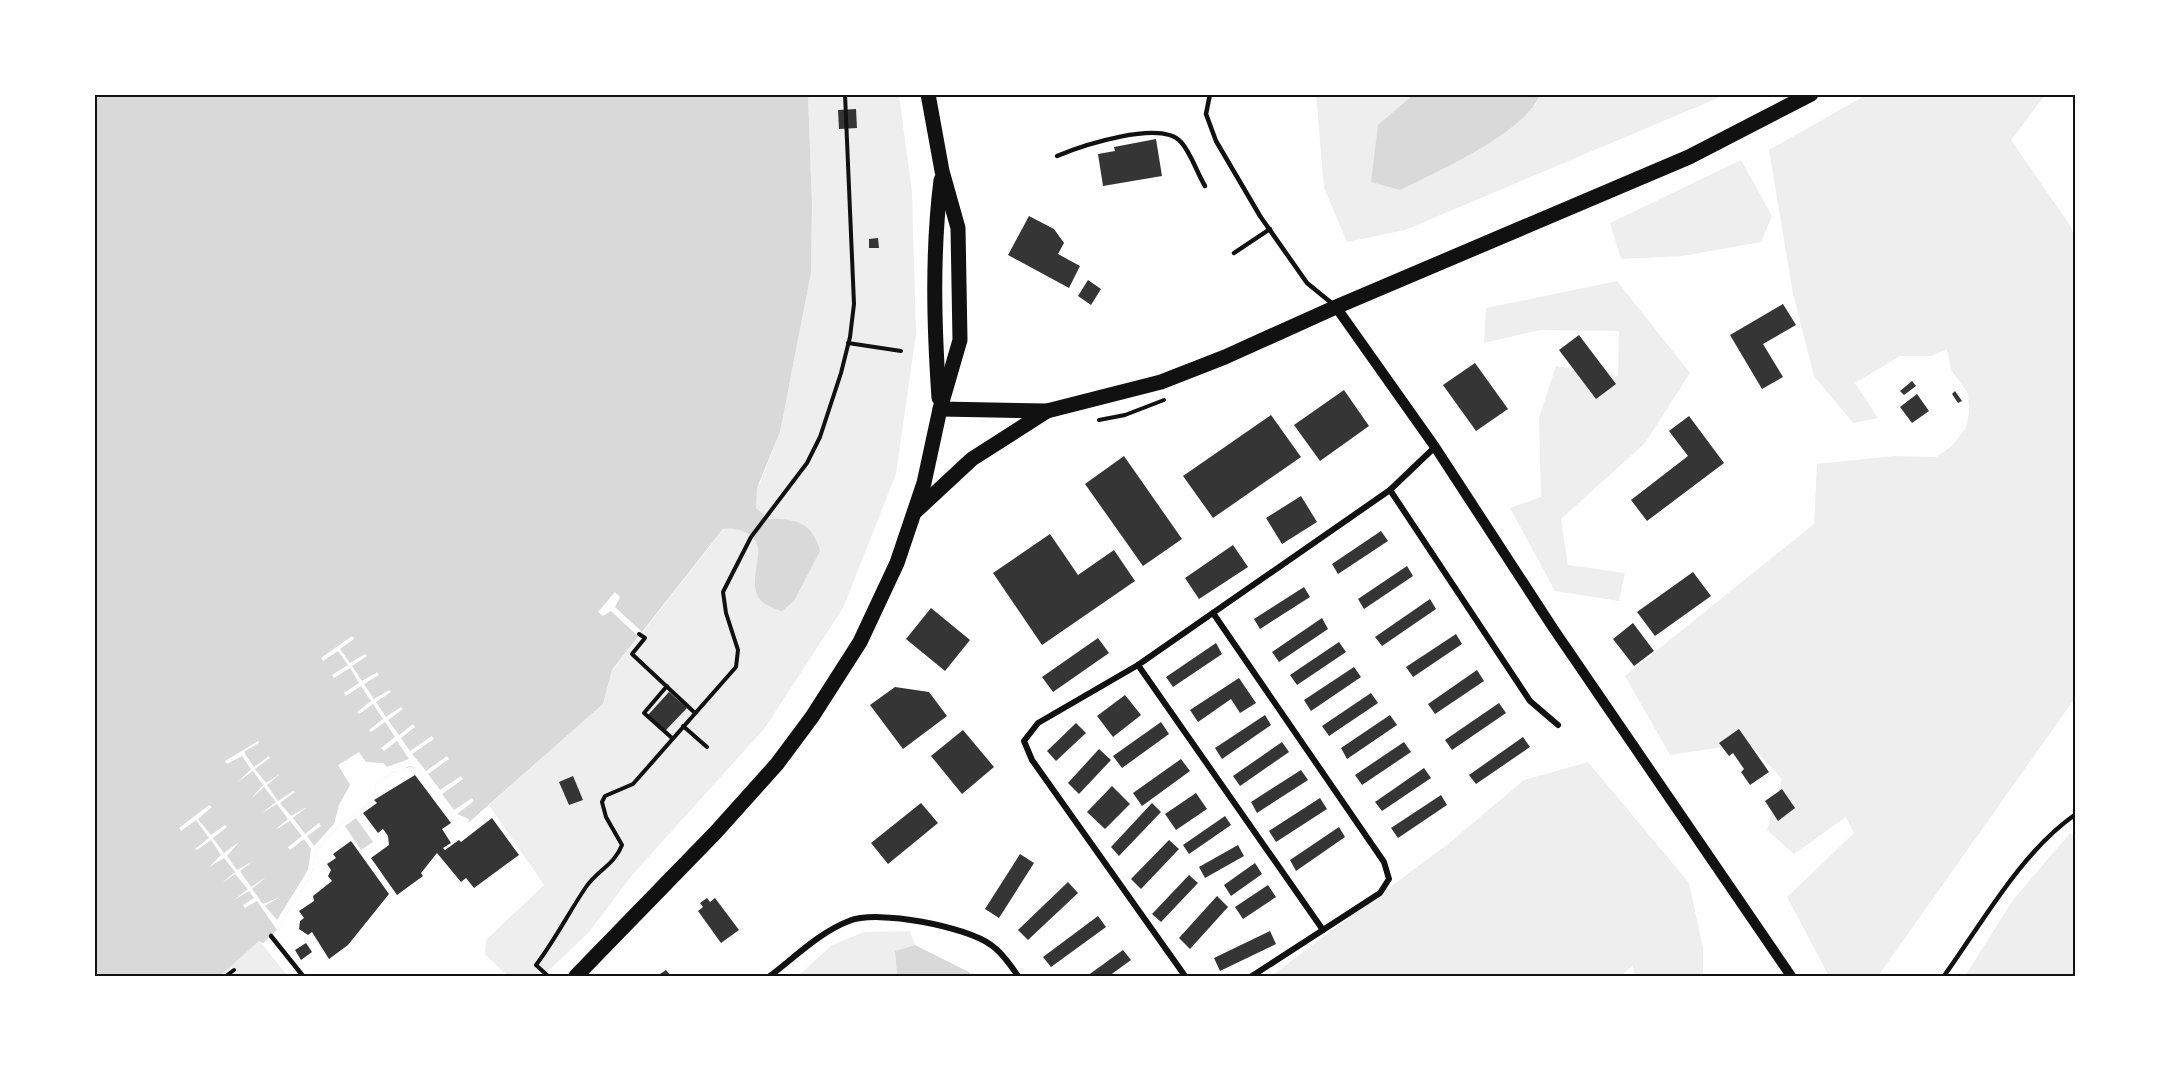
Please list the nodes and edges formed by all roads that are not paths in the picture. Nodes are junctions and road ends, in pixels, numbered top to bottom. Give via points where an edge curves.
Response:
1 (928, 94) edge
2 (1210, 94) edge
3 (1811, 94) edge
4 (1057, 156) dead end
5 (942, 171) junction
6 (1205, 186) dead end
7 (1270, 229) junction
8 (1234, 254) dead end
9 (1336, 307) junction
10 (940, 409) junction
11 (1047, 411) junction
12 (1435, 447) junction
13 (1390, 490) junction
14 (914, 513) junction
15 (1213, 613) junction
16 (1138, 665) junction
17 (1558, 725) dead end
18 (2076, 814) edge
19 (1323, 930) junction
20 (271, 936) dead end
21 (303, 976) edge
22 (576, 976) edge
23 (770, 976) edge
24 (1018, 976) edge
25 (1185, 976) edge
26 (1252, 976) edge
27 (1791, 976) edge
28 (1944, 976) edge

1 - 5 main road
2 - 7 lane via 1206,114 1216,141
3 - 9 main road via 1689,157
4 - 6 lane via 1086,144 1169,133 1181,142
5 - 10 main road via 936,222 934,331
5 - 10 main road via 958,228 961,318 960,340
7 - 8 lane
7 - 9 lane via 1307,283
9 - 11 main road via 1161,382
9 - 12 street
10 - 11 main road
10 - 14 main road
11 - 14 main road via 972,459
12 - 13 street
12 - 27 street via 1553,628
13 - 15 street
13 - 17 street via 1530,701
14 - 22 main road via 897,562 860,642 812,717 777,764 724,823
15 - 16 street
15 - 19 street via 1384,862 1389,879 1380,893
16 - 19 street
16 - 25 street via 1038,723 1024,741 1032,760
18 - 28 lane via 2030,855
19 - 26 street
20 - 21 lane
23 - 24 street via 832,929 870,916 964,930 992,945

